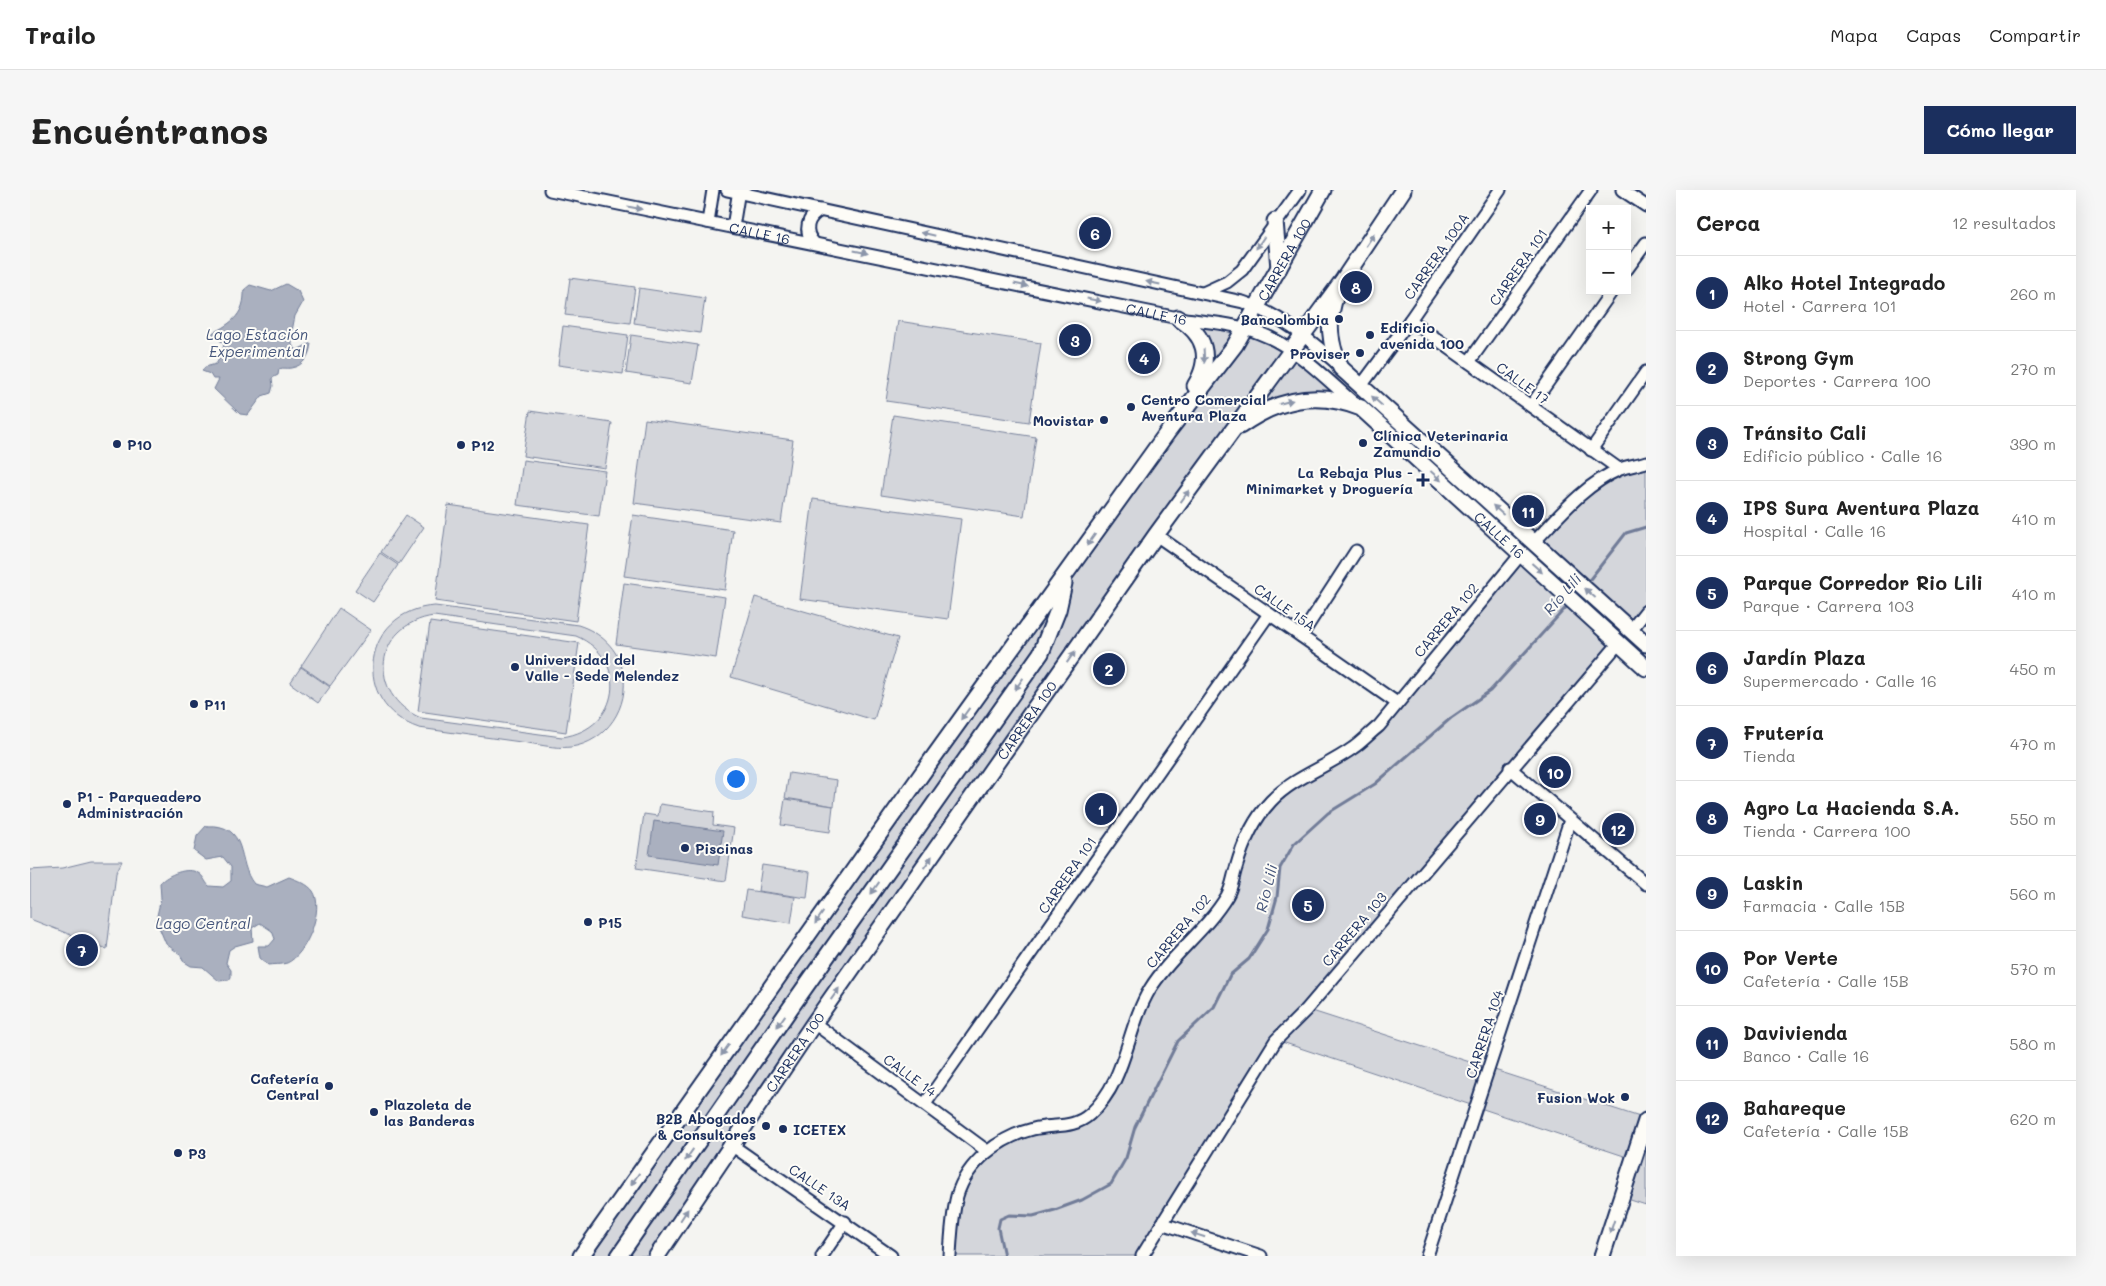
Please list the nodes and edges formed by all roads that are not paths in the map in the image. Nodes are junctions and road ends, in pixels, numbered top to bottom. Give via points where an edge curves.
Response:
1 (550, 190) edge
2 (713, 190) edge
3 (726, 190) edge
4 (1300, 190) edge
5 (1323, 190) edge
6 (1403, 190) edge
7 (1500, 190) edge
8 (1591, 190) edge
9 (1622, 190) edge
10 (739, 191) edge
11 (1646, 206) edge
12 (821, 210) junction
13 (1275, 221) junction
14 (708, 222) junction
15 (733, 227) junction
16 (814, 243) junction
17 (1646, 243) edge
18 (1631, 264) edge
19 (1279, 268) junction
20 (1343, 280) junction
21 (1201, 293) junction
22 (1609, 295) edge
23 (1256, 306) junction
24 (1178, 318) junction
25 (1410, 320) junction
26 (1244, 328) junction
27 (1303, 334) junction
28 (1290, 351) junction
29 (1469, 362) junction
30 (1341, 368) junction
31 (1646, 372) edge
32 (1361, 386) junction
33 (1531, 406) junction
34 (1361, 408) junction
35 (1167, 433) junction
36 (1229, 434) junction
37 (1591, 450) junction
38 (1646, 462) edge
39 (1619, 470) junction
40 (1156, 535) junction
41 (1534, 542) junction
42 (1356, 550) dead end
43 (1521, 554) junction
44 (1066, 576) junction
45 (1646, 611) edge
46 (1269, 614) junction
47 (1631, 630) junction
48 (1301, 636) junction
49 (1619, 643) junction
50 (1646, 644) edge
51 (1646, 668) edge
52 (1396, 703) junction
53 (1510, 768) junction
54 (1570, 820) junction
55 (1646, 884) edge
56 (814, 1024) junction
57 (925, 1104) junction
58 (1646, 1120) edge
59 (730, 1144) junction
60 (987, 1151) junction
61 (844, 1222) junction
62 (1164, 1224) junction
63 (581, 1256) edge
64 (619, 1256) edge
65 (657, 1256) edge
66 (822, 1256) edge
67 (891, 1256) edge
68 (950, 1256) edge
69 (1142, 1256) edge
70 (1260, 1256) edge
71 (1427, 1256) edge
72 (1602, 1256) edge

1 -> 14 street, CALLE 16
2 - 14 street
3 - 10 street, CALLE 16
4 - 13 street, CARRERA 100
5 - 19 main road, CARRERA 100
20 -> 6 main road, CARRERA 100
7 - 25 street, CARRERA 100A
8 - 29 street, CARRERA 101
9 - 11 street
10 - 12 street, CALLE 16
10 - 15 street
12 - 16 street via 808,222 808,233
21 -> 12 street, CALLE 16
13 - 19 main road
13 -> 21 street, CARRERA 100 via 1242,270 1227,282
14 - 15 street, CALLE 16
15 - 16 street, CALLE 16
16 -> 24 street, CALLE 16
17 - 18 street
19 - 23 main road, CARRERA 100
20 - 27 main road, CARRERA 100
20 - 30 main road via 1330,321 1332,345
21 - 23 street, CALLE 16
22 - 33 street
23 - 26 main road, CARRERA 100
23 - 27 street, CALLE 16
24 - 26 street, CALLE 16
24 -> 35 main road via 1191,325 1197,333 1204,346 1206,360 1199,380
25 - 29 street, CALLE 17
25 - 32 street, CARRERA 100A
26 - 28 street, CALLE 16 via 1270,338
26 - 35 main road, CARRERA 100
27 - 28 main road, CARRERA 100
27 - 30 street, CALLE 16
28 - 34 street, CALLE 16
28 - 36 main road, CARRERA 100
29 - 33 street, CALLE 17
30 - 32 main road, CALLE 16
31 - 37 street
41 -> 32 main road, CALLE 16
33 - 37 street, CALLE 17
36 -> 34 main road via 1267,409 1295,400 1325,398
34 -> 43 main road, CALLE 16
35 -> 44 main road, CARRERA 100
40 -> 36 main road, CARRERA 100
37 - 39 street, CALLE 17
38 - 39 street
39 - 41 street via 1572,502
40 - 46 street, CALLE 15A
56 -> 40 main road, CARRERA 100
47 -> 41 main road, CALLE 16
42 - 48 street
43 -> 49 main road, CALLE 16
43 - 52 street, CARRERA 102
44 -> 63 main road, CARRERA 100 via 933,758
44 -> 64 main road via 1058,610 1041,653
45 - 47 street
46 - 48 street, CALLE 15A
46 - 57 street, CARRERA 101
47 - 50 main road, CALLE 16
48 - 52 street, CALLE 15A
49 - 51 main road, CALLE 16
49 - 53 street, CARRERA 103
52 - 60 street, CARRERA 102 via 1379,726 1353,748 1290,786 1257,818 1243,844 1228,894 1159,975 1145,997 1119,1073 1090,1115 1074,1124 1033,1129 1006,1139
53 - 54 street
53 - 62 street, CARRERA 103 via 1306,1010 1276,1040
54 - 55 street
54 - 71 street, CARRERA 104
56 - 57 street, CALLE 14
56 - 59 main road, CARRERA 100
57 - 60 street, CALLE 14
58 -> 72 main road
59 - 61 street, CALLE 13A
65 -> 59 main road, CARRERA 100
60 - 68 street, CARRERA 102 via 958,1194 953,1213
61 - 66 street
61 - 67 street, CALLE 13A
62 - 69 street, CARRERA 103
70 -> 62 street

